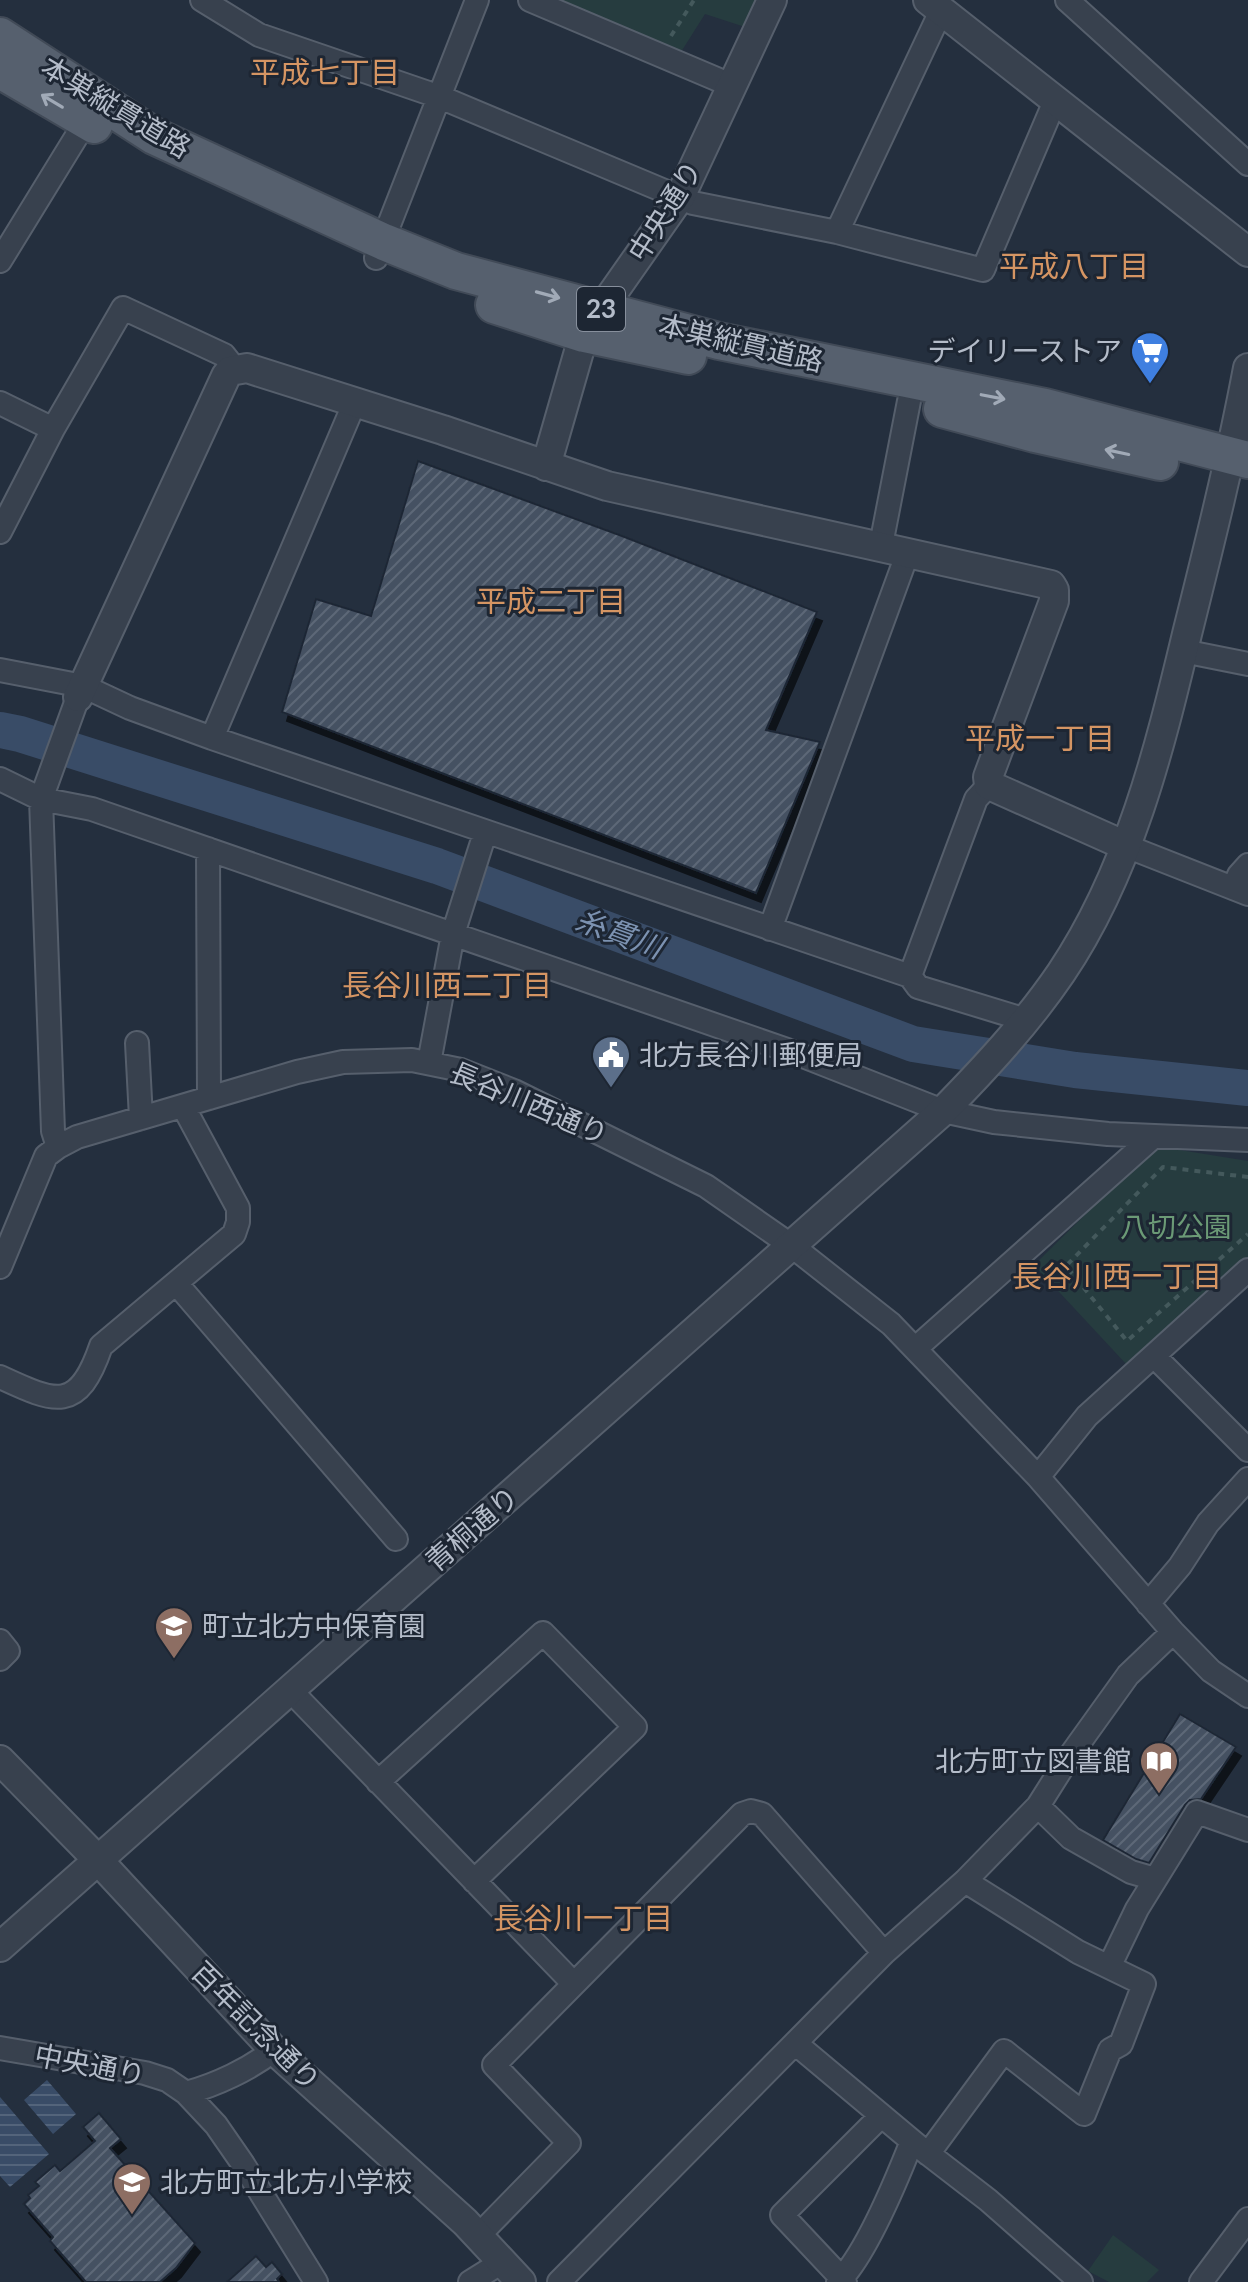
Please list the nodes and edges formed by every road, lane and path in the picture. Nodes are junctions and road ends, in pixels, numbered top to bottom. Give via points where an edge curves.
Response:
1 (477, 0) edge
2 (530, 0) edge
3 (694, 0) edge
4 (772, 0) edge
5 (1067, 0) edge
6 (211, 2) edge
7 (935, 5) edge
8 (658, 31) dead end
9 (0, 36) edge
10 (0, 70) edge
11 (733, 86) junction
12 (440, 97) junction
13 (1055, 101) junction
14 (86, 121) junction
15 (1248, 164) edge
16 (680, 197) junction
17 (837, 232) junction
18 (380, 250) junction
19 (1248, 252) edge
20 (0, 261) edge
21 (592, 321) junction
22 (1248, 368) edge
23 (235, 369) junction
24 (909, 401) junction
25 (0, 403) edge
26 (354, 404) junction
27 (53, 429) junction
28 (546, 466) junction
29 (1238, 468) edge
30 (0, 532) edge
31 (894, 549) junction
32 (1183, 651) junction
33 (1248, 664) edge
34 (0, 670) edge
35 (81, 691) junction
36 (212, 738) junction
37 (0, 779) edge
38 (989, 785) junction
39 (42, 796) junction
40 (484, 838) junction
41 (1126, 846) junction
42 (208, 849) junction
43 (1248, 865) edge
44 (1240, 891) edge
45 (770, 929) junction
46 (454, 930) junction
47 (910, 976) junction
48 (1026, 1020) junction
49 (137, 1043) dead end
50 (429, 1063) junction
51 (209, 1098) junction
52 (183, 1106) junction
53 (943, 1111) junction
54 (141, 1118) junction
55 (1153, 1137) junction
56 (1248, 1140) edge
57 (58, 1147) junction
58 (1248, 1177) edge
59 (1248, 1234) edge
60 (792, 1246) junction
61 (0, 1267) edge
62 (1248, 1270) edge
63 (176, 1283) junction
64 (916, 1348) junction
65 (1154, 1356) junction
66 (0, 1377) edge
67 (1248, 1450) edge
68 (1038, 1477) junction
69 (1248, 1479) edge
70 (396, 1539) dead end
71 (1148, 1604) junction
72 (1173, 1632) junction
73 (0, 1641) edge
74 (0, 1659) edge
75 (290, 1690) junction
76 (1248, 1696) edge
77 (0, 1760) edge
78 (378, 1782) junction
79 (1038, 1806) junction
80 (1248, 1830) edge
81 (97, 1859) junction
82 (1155, 1879) junction
83 (474, 1881) junction
84 (965, 1881) junction
85 (0, 1947) edge
86 (884, 1953) junction
87 (1109, 1967) junction
88 (574, 1984) junction
89 (795, 2043) junction
90 (0, 2048) edge
91 (274, 2050) junction
92 (186, 2093) junction
93 (881, 2116) junction
94 (920, 2147) junction
95 (1248, 2219) edge
96 (478, 2236) junction
97 (511, 2272) edge
98 (842, 2281) edge
99 (316, 2282) edge
100 (470, 2282) edge
101 (559, 2282) edge
102 (1081, 2282) edge
103 (1201, 2282) edge

1 - 12 street
2 - 11 street
3 - 8 path via 671,36
4 - 11 street, 中央通り
5 - 15 street
6 - 12 street via 259,35
7 - 13 street
7 - 17 street
9 - 18 main road, 本巣縦貫道路 / 23 via 154,136
14 -> 10 main road, 本巣縦貫道路 / 23
11 - 16 street, 中央通り
12 - 16 street
12 - 18 street
13 - 17 street via 983,270
13 - 19 street
14 - 18 main road, 本巣縦貫道路 / 23 via 145,154
14 - 20 street
16 - 17 street
16 - 21 street, 中央通り
18 - 21 main road, 本巣縦貫道路 / 23 via 449,290
21 - 24 main road, 本巣縦貫道路 / 23
21 - 28 street, 中央通り
21 -> 29 main road, 本巣縦貫道路 / 23 via 719,341 1045,407
22 - 29 street, 青桐通り
23 - 26 street via 247,368
23 - 27 street via 224,355 123,308
23 - 35 street via 226,376
29 -> 24 main road, 本巣縦貫道路 / 23 via 1035,434
24 - 31 street
25 - 27 street
26 - 28 street
26 - 36 street
27 - 30 street
28 - 31 street via 607,486
29 - 32 street, 青桐通り
31 - 38 street via 1046,583 1054,590
31 - 45 street
32 - 33 street
32 - 41 street, 青桐通り via 1148,788
34 - 35 street
35 - 36 street
35 - 39 street
36 - 40 street
37 - 39 street
38 - 41 street
38 - 47 street via 976,799
39 - 42 street
39 - 57 street via 53,1131
40 - 45 street
40 - 46 street
41 - 44 street
41 - 48 street, 青桐通り via 1062,972
42 - 46 street
42 - 51 street
43 - 44 street via 1239,875
45 - 47 street
46 - 50 street
46 - 53 street
47 - 48 street via 918,987
48 - 53 street, 青桐通り
49 - 54 street
50 - 51 street, 長谷川西通り via 343,1062
50 - 60 street, 長谷川西通り via 514,1091 664,1164 706,1186
51 - 52 street, 長谷川西通り
52 - 54 street, 長谷川西通り
52 - 63 street via 238,1208 238,1222 234,1234
53 - 55 street via 994,1122
53 - 60 street, 青桐通り
54 - 57 street, 長谷川西通り
55 - 56 street
55 - 64 street
57 - 61 street via 46,1156
58 - 59 path via 1163,1167 1066,1266 1127,1341
60 - 64 street, 長谷川西通り
60 - 75 street, 青桐通り
62 - 65 street
63 - 66 street via 101,1346 93,1369 73,1395 32,1392
63 - 70 street
64 - 68 street, 長谷川西通り
65 - 67 street
65 - 68 street via 1087,1416
68 - 71 street, 長谷川西通り
69 - 71 street
71 - 72 street, 長谷川西通り
72 - 76 street via 1211,1671
72 - 79 street via 1128,1675
73 - 74 street via 8,1651
75 - 78 street
75 - 81 street, 青桐通り
77 - 81 street, 百年記念通り
78 - 83 street
78 - 83 street via 543,1633 635,1727
79 - 82 street via 1071,1838 1131,1872
79 - 84 street
80 - 82 street via 1197,1812
81 - 85 street, 青桐通り
81 - 91 street, 百年記念通り
82 - 87 street
83 - 88 street
84 - 86 street
84 - 87 street
86 - 88 street via 762,1814 751,1811 742,1814
86 - 89 street
87 - 94 street via 1144,1984 1121,2044 1110,2050 1084,2114 1004,2051
88 - 96 street via 494,2065 569,2143
89 - 93 street
89 - 101 street
90 - 92 street, 中央通り via 145,2073
91 - 92 street
91 - 96 street, 百年記念通り
92 - 99 street, 中央通り via 243,2164
93 - 94 street
93 - 98 street via 782,2215
94 - 98 street
94 - 102 street
95 - 103 street
96 - 97 street, 百年記念通り
97 - 100 street

